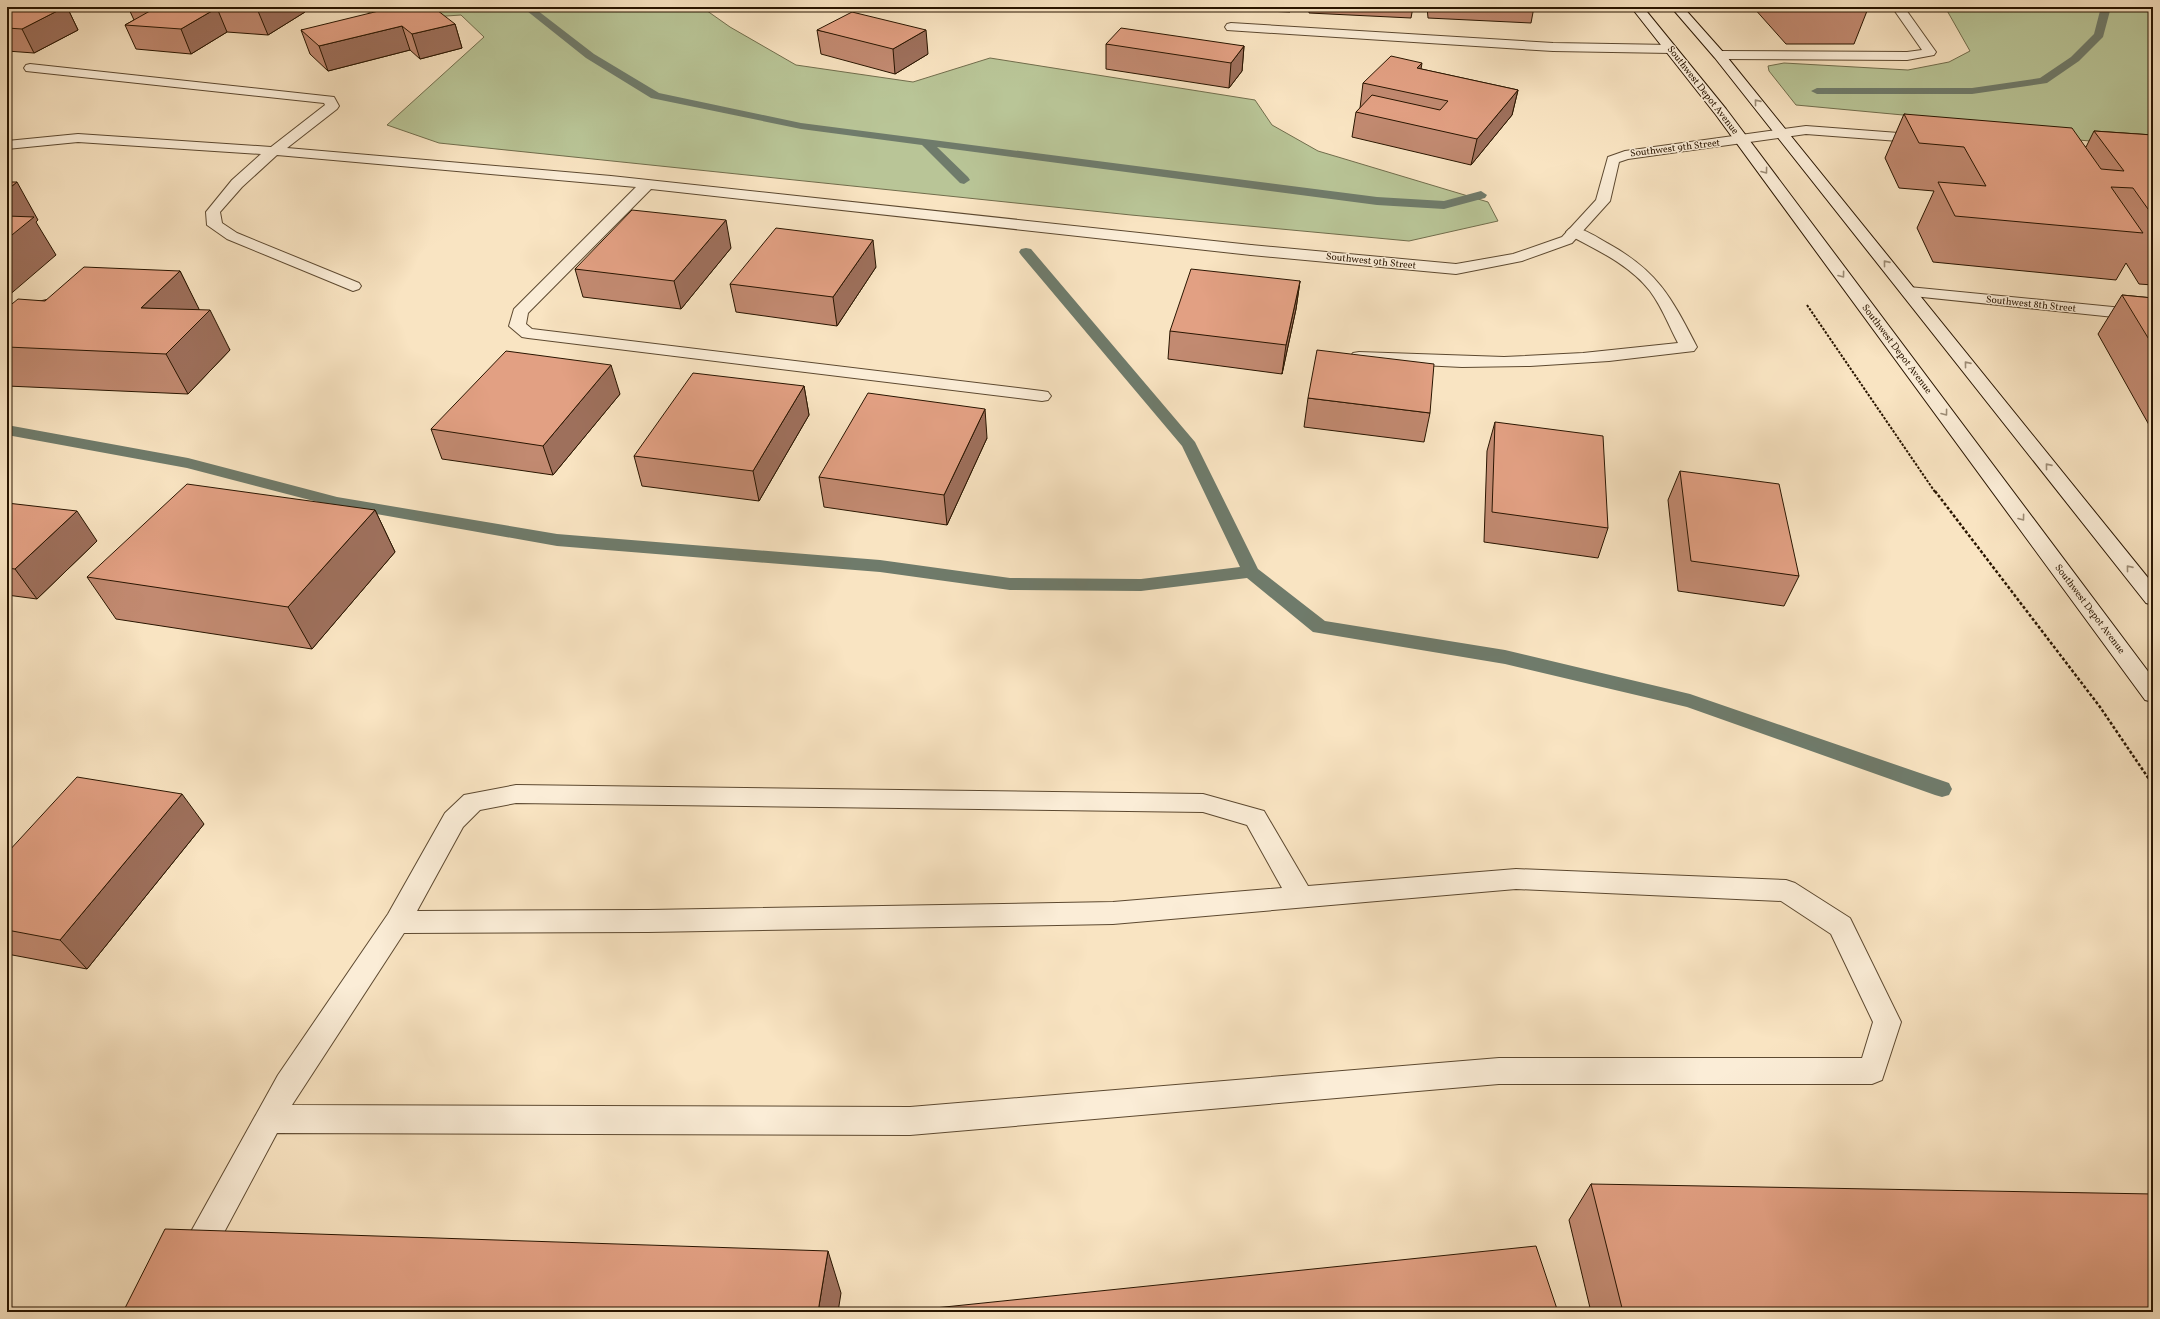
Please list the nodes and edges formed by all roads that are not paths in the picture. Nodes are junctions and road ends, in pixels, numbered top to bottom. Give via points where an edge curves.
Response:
1 (1636, 7) edge
2 (1676, 7) edge
3 (1898, 7) edge
4 (1230, 27) dead end
5 (1671, 49) junction
6 (1719, 55) junction
7 (30, 68) dead end
8 (1782, 133) junction
9 (1742, 139) junction
10 (1941, 140) edge
11 (7, 145) edge
12 (275, 151) junction
13 (647, 184) junction
14 (1574, 232) junction
15 (353, 286) dead end
16 (1909, 292) junction
17 (2153, 316) edge
18 (1357, 357) edge
19 (1042, 396) dead end
20 (2153, 598) edge
21 (2150, 687) edge
22 (1301, 897) junction
23 (397, 922) junction
24 (269, 1119) junction
25 (182, 1278) edge

1 - 5 street, Southwest Depot Avenue
2 - 6 street
3 - 6 street via 1930,52 1907,56
4 - 5 street via 1553,47
5 - 9 street, Southwest Depot Avenue
8 -> 6 street
7 - 12 street via 329,100 332,106
8 - 9 street, Southwest 9th Street
8 - 10 street, Southwest 9th Street via 1811,130
16 -> 8 street
9 - 14 street, Southwest 9th Street via 1645,151 1614,160 1603,201
9 -> 21 street, Southwest Depot Avenue
11 - 12 street, Southwest 9th Street via 78,138
12 - 13 street, Southwest 9th Street
12 - 15 street via 224,196 213,212 215,225 232,236
13 - 14 street, Southwest 9th Street via 1456,270 1516,258 1567,240
13 - 19 street via 520,312 517,326 528,333
14 - 18 street via 1641,272 1661,296 1688,346 1578,359 1529,361 1476,362
16 - 17 street, Southwest 8th Street
20 -> 16 street
22 - 23 street via 1113,913 648,921
22 - 23 street via 1255,818 1203,804 516,794 473,802 454,820
22 - 24 street via 1516,879 1786,891 1841,926 1886,1022 1872,1071 1499,1071 910,1121
23 - 24 street via 288,1084
24 - 25 street

